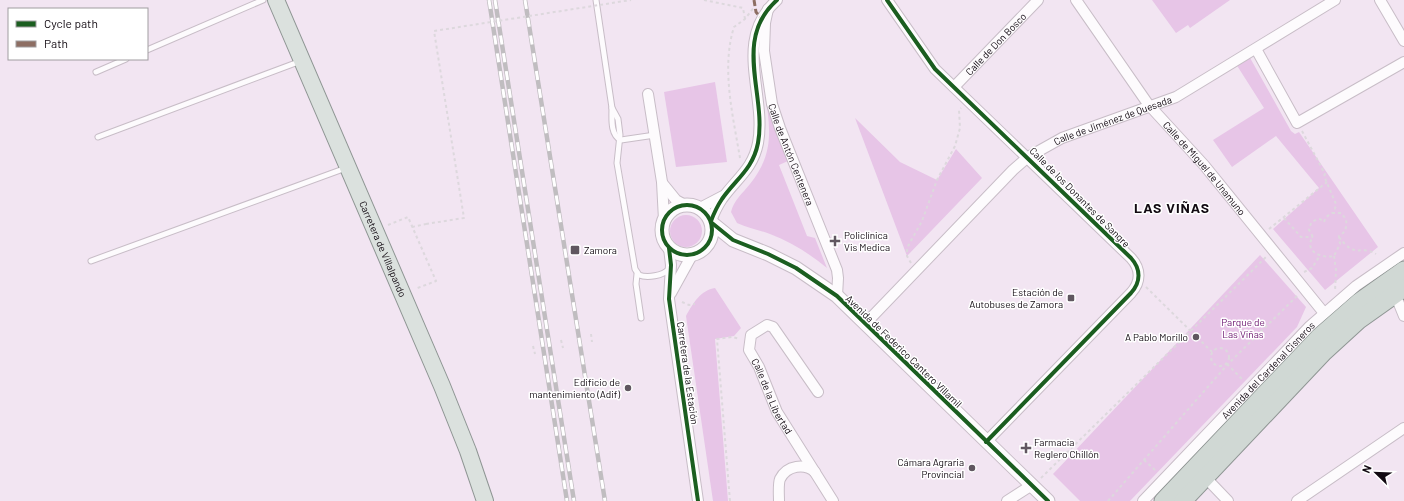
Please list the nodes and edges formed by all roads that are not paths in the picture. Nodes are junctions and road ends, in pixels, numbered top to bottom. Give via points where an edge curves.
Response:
1 (263, 0) edge
2 (276, 0) edge
3 (596, 0) edge
4 (777, 0) edge
5 (887, 0) edge
6 (1038, 0) edge
7 (1076, 0) edge
8 (1335, 0) edge
9 (1380, 0) edge
10 (768, 9) junction
11 (1404, 42) edge
12 (1256, 49) junction
13 (148, 50) edge
14 (124, 60) edge
15 (302, 60) junction
16 (1404, 62) edge
17 (96, 72) dead end
18 (954, 87) junction
19 (648, 94) dead end
20 (1150, 107) junction
21 (655, 135) junction
22 (98, 137) dead end
23 (621, 140) junction
24 (1028, 157) junction
25 (349, 167) junction
26 (662, 180) junction
27 (725, 195) junction
28 (685, 205) junction
29 (700, 208) junction
30 (664, 220) junction
31 (712, 222) junction
32 (733, 240) junction
33 (707, 246) junction
34 (670, 248) junction
35 (1404, 253) edge
36 (692, 255) junction
37 (91, 261) dead end
38 (672, 265) junction
39 (1404, 270) edge
40 (637, 274) junction
41 (1399, 291) edge
42 (836, 296) junction
43 (669, 302) junction
44 (1324, 313) junction
45 (1404, 316) edge
46 (642, 318) dead end
47 (865, 324) junction
48 (818, 392) dead end
49 (1404, 428) edge
50 (986, 442) junction
51 (815, 472) junction
52 (1205, 477) junction
53 (1032, 485) junction
54 (485, 501) edge
55 (698, 501) edge
56 (779, 501) edge
57 (833, 501) edge
58 (1007, 501) edge
59 (1048, 501) edge
60 (1143, 501) edge
61 (1163, 501) edge
62 (1183, 501) edge
63 (1228, 501) edge
64 (1297, 501) edge

1 - 13 lane
2 - 15 main road, Carretera de Villalpando
3 - 23 lane via 614,133 616,138
4 - 10 street, Calle de Antón Centenera
5 - 18 street, Calle de los Donantes de Sangre via 929,62
6 - 18 street, Calle de Don Bosco
7 - 20 street, Calle de Miguel de Unamuno
8 - 12 street, Calle de Jiménez de Quesada
9 - 11 street
10 - 27 street, Calle de Antón Centenera via 759,27 753,51 759,118 758,142 753,159
10 - 42 street, Calle de Antón Centenera via 764,47 771,99 780,128 837,270
12 - 16 street via 1297,123
12 - 20 street, Calle de Jiménez de Quesada via 1179,96
14 - 17 lane
15 - 22 lane
15 - 25 main road, Carretera de Villalpando
18 - 24 street, Calle de los Donantes de Sangre
19 - 21 street
20 - 24 street, Calle de Jiménez de Quesada via 1062,138
20 - 44 street, Calle de Miguel de Unamuno via 1204,165
21 - 23 lane
21 - 26 street
23 - 40 lane via 617,163 633,264
24 - 47 street, Calle de Jiménez de Quesada
24 - 50 street, Calle de los Donantes de Sangre via 1133,261 1138,269 1138,279 1131,293
25 - 37 lane
25 - 54 main road, Carretera de Villalpando via 456,420
26 - 28 street via 668,192
26 - 30 street
27 - 29 street, Calle de Antón Centenera
27 - 31 street, Calle de Antón Centenera
28 - 29 street
28 - 30 street via 672,210
29 - 31 street
30 - 34 street via 662,234
31 - 32 street, Avenida de Federico Cantero Villamil
31 - 33 street via 712,235
32 - 33 street
32 - 42 street, Avenida de Federico Cantero Villamil via 786,262
33 - 36 street
34 - 36 street via 680,255
34 - 38 street, Carretera de la Estación
35 - 44 street, Avenida del Cardenal Cisneros via 1361,282
36 - 43 street, Carretera de la Estación via 671,292
38 - 40 lane via 662,274 645,277
38 - 43 street, Carretera de la Estación
39 - 61 highway, Avenida del Cardenal Cisneros via 1359,302 1322,334
40 - 46 lane via 636,284
41 - 45 street
41 - 52 highway via 1359,320 1324,352
42 - 47 street, Avenida de Federico Cantero Villamil
43 - 55 street, Carretera de la Estación
44 - 60 street, Avenida del Cardenal Cisneros
47 - 50 street, Avenida de Federico Cantero Villamil
48 - 51 street, Calle de la Libertad via 773,327 767,325 751,335 749,350 778,412
49 - 64 street
50 - 53 street, Avenida de Federico Cantero Villamil
51 - 56 street via 805,466 789,469 780,479
51 - 57 street, Calle de la Libertad
52 - 62 highway
52 - 63 street
53 - 58 street
53 - 59 street, Avenida de Federico Cantero Villamil

